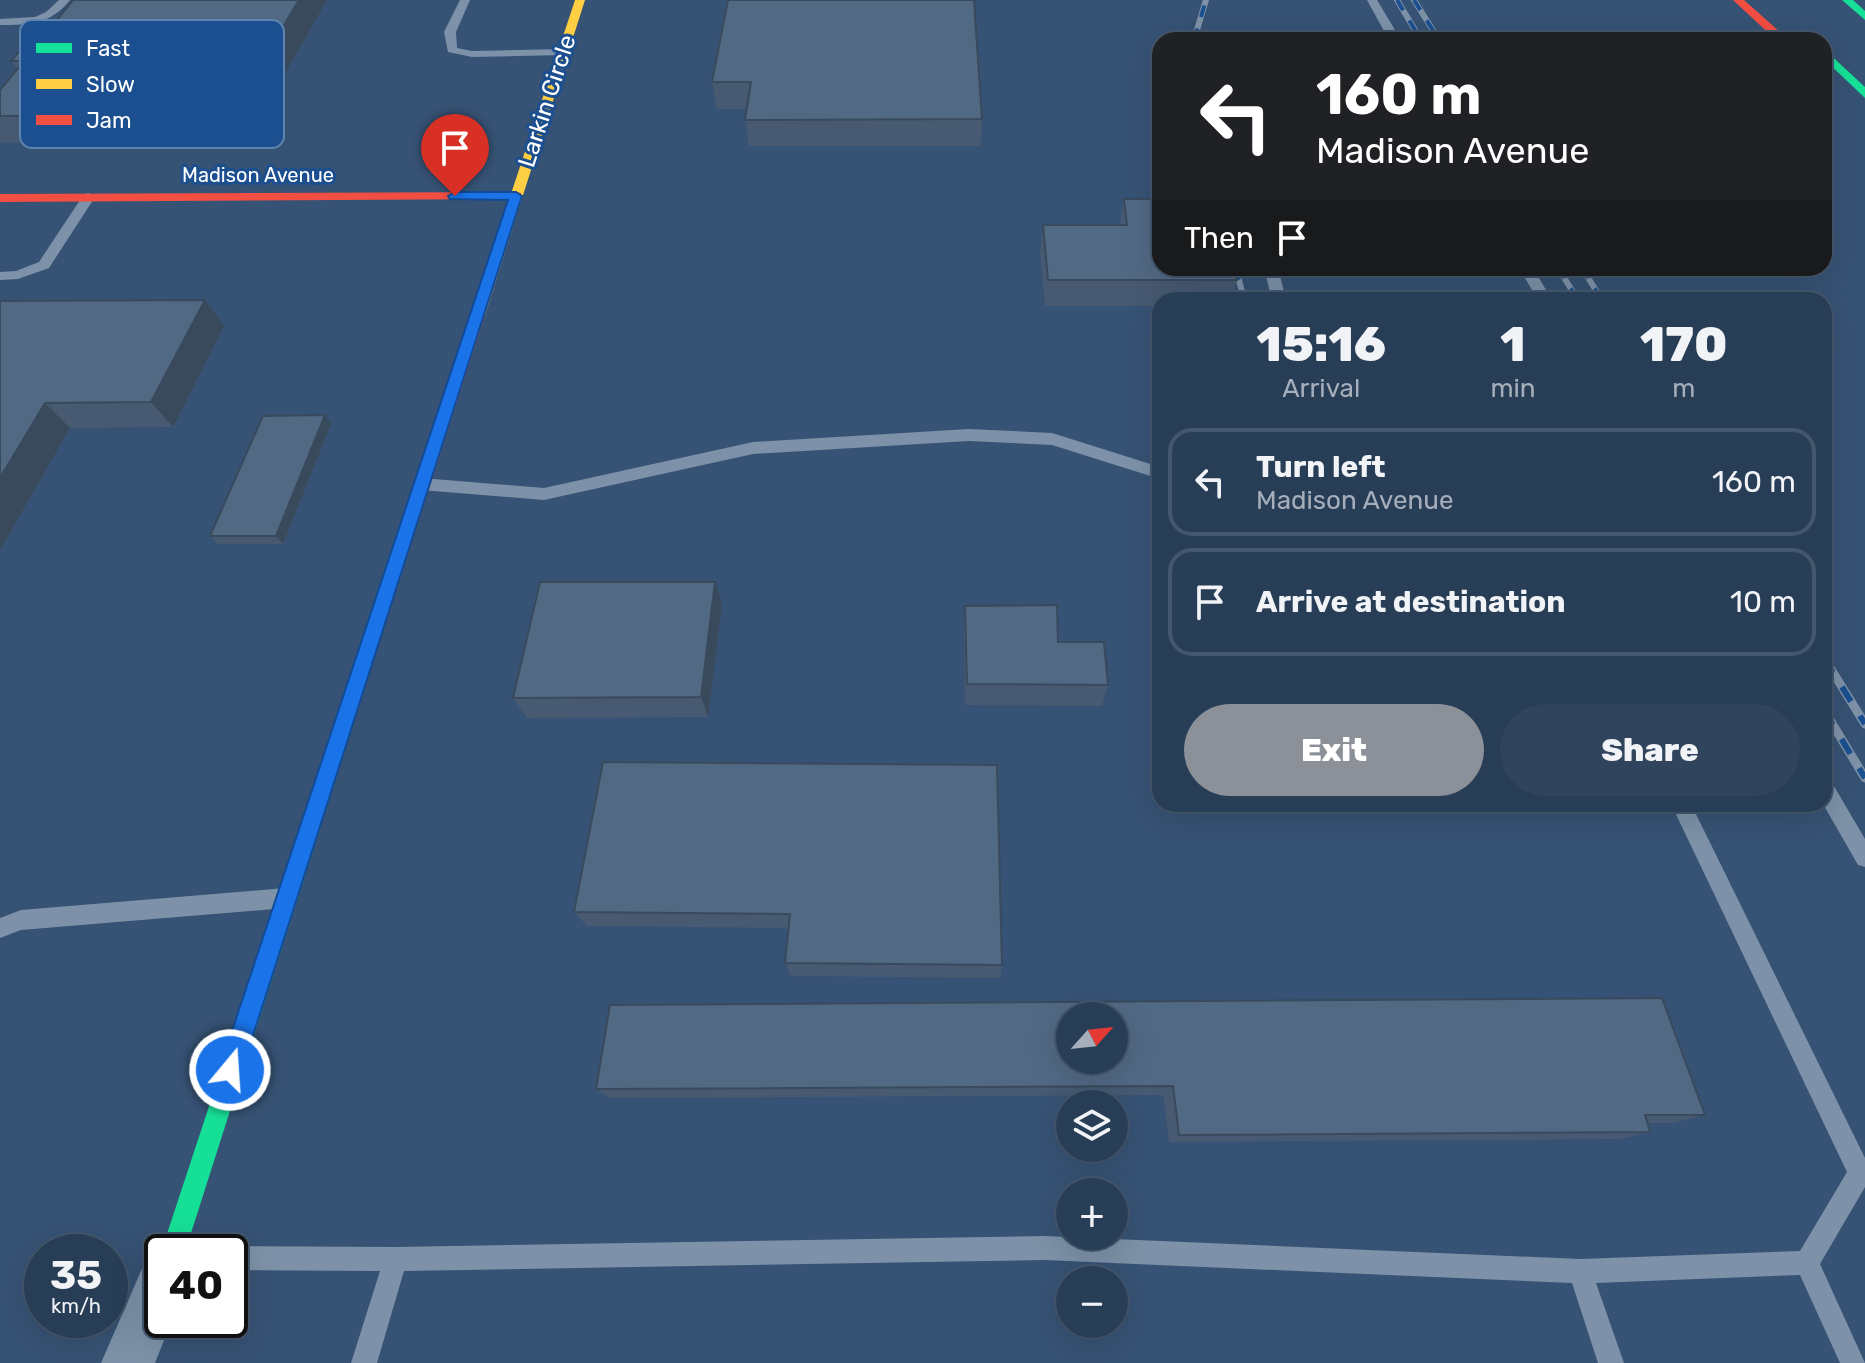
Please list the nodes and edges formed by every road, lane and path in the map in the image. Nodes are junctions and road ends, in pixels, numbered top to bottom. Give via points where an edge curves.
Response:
1 (65, 0) edge
2 (465, 0) edge
3 (580, 0) edge
4 (1372, 0) edge
5 (1738, 0) edge
6 (1847, 0) edge
7 (1865, 17) edge
8 (44, 20) edge
9 (0, 22) edge
10 (20, 22) edge
11 (1390, 32) edge
12 (1774, 32) edge
13 (563, 52) junction
14 (1832, 63) edge
15 (1832, 83) edge
16 (1860, 102) edge
17 (516, 196) junction
18 (89, 197) junction
19 (0, 198) edge
20 (0, 276) edge
21 (1152, 470) edge
22 (421, 484) junction
23 (1832, 801) edge
24 (1685, 812) edge
25 (1865, 858) edge
26 (286, 898) junction
27 (0, 928) edge
28 (179, 1234) edge
29 (248, 1258) edge
30 (396, 1259) junction
31 (1807, 1263) junction
32 (1580, 1271) junction
33 (144, 1325) edge
34 (128, 1363) edge
35 (364, 1363) edge
36 (1611, 1363) edge
37 (1853, 1363) edge

1 - 8 lane
2 - 13 lane via 450,32 452,50
3 - 13 main road, Larkin Circle
4 - 11 lane
5 - 12 main road
6 - 7 main road
9 - 10 lane
13 - 17 main road, Larkin Circle
14 - 16 main road
15 - 16 main road
17 - 18 main road, Madison Avenue
17 - 22 main road, Larkin Circle
18 - 19 main road, Madison Avenue
18 - 20 lane via 44,265
21 - 22 lane via 1052,439 969,435 753,448 544,494
22 - 26 main road, Larkin Circle
23 - 25 lane
24 - 31 lane via 1860,1173
26 - 27 lane via 21,920
26 - 28 main road, Larkin Circle
29 - 30 lane
30 - 32 lane via 1044,1248
30 - 35 lane
31 - 32 lane
31 - 37 lane
32 - 36 lane
33 - 34 street

